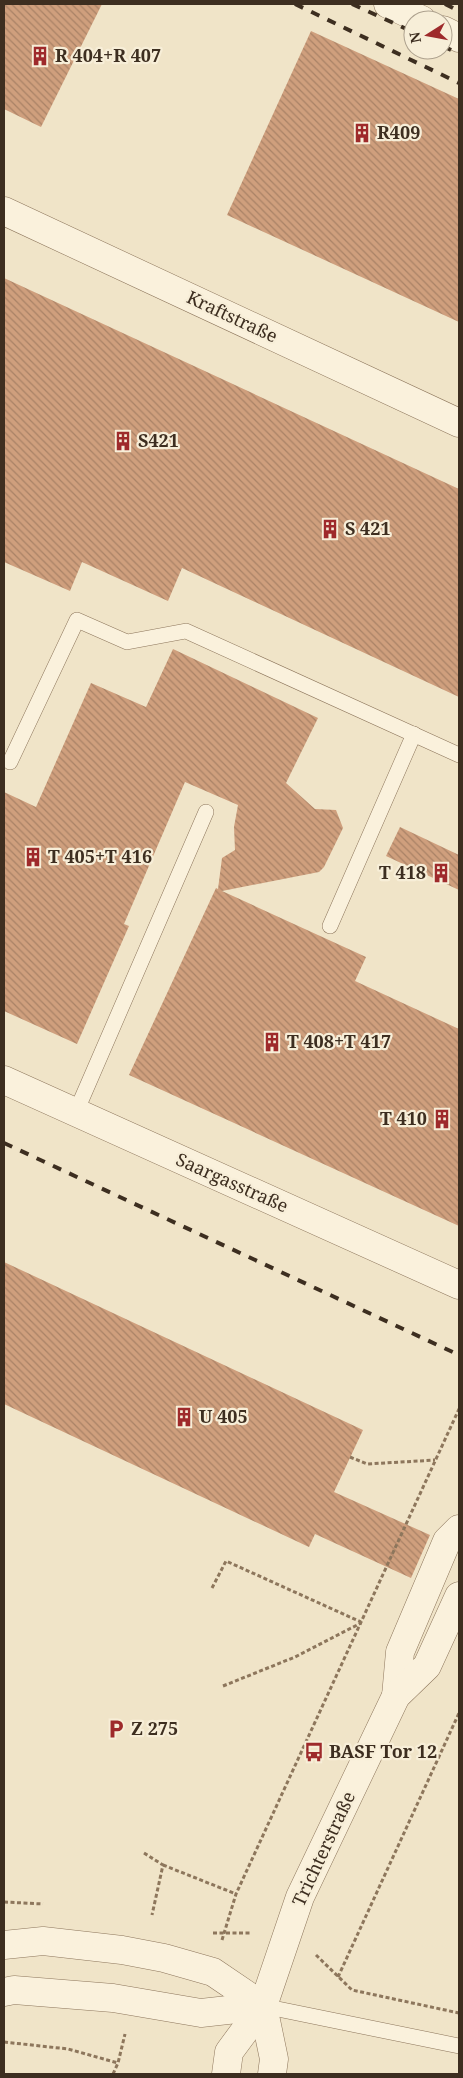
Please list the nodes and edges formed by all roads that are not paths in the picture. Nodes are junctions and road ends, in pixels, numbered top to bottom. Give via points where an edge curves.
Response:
1 (4, 211) edge
2 (459, 423) edge
3 (414, 734) junction
4 (459, 755) edge
5 (10, 762) dead end
6 (206, 812) dead end
7 (330, 926) dead end
8 (4, 1080) edge
9 (76, 1112) junction
10 (459, 1285) edge
11 (459, 1529) edge
12 (457, 1601) edge
13 (396, 1696) junction
14 (4, 1945) edge
15 (4, 1992) edge
16 (263, 2006) junction
17 (459, 2046) edge
18 (226, 2074) edge
19 (272, 2074) edge

1 - 2 street, Kraftstraße
3 - 4 lane
3 - 5 lane via 186,631 127,642 77,620
3 - 7 lane
6 - 9 lane
8 - 9 street, Saargasstraße
9 - 10 street, Saargasstraße
11 - 13 street, Trichterstraße via 447,1541 400,1652
12 - 13 street, Trichterstraße via 427,1666
13 - 16 street, Trichterstraße via 300,1897
14 - 16 street via 43,1942 164,1958 213,1972
15 - 16 street via 14,1990 113,1998 201,2013
16 - 17 lane
16 - 18 street via 229,2052
16 - 19 street via 274,2059

